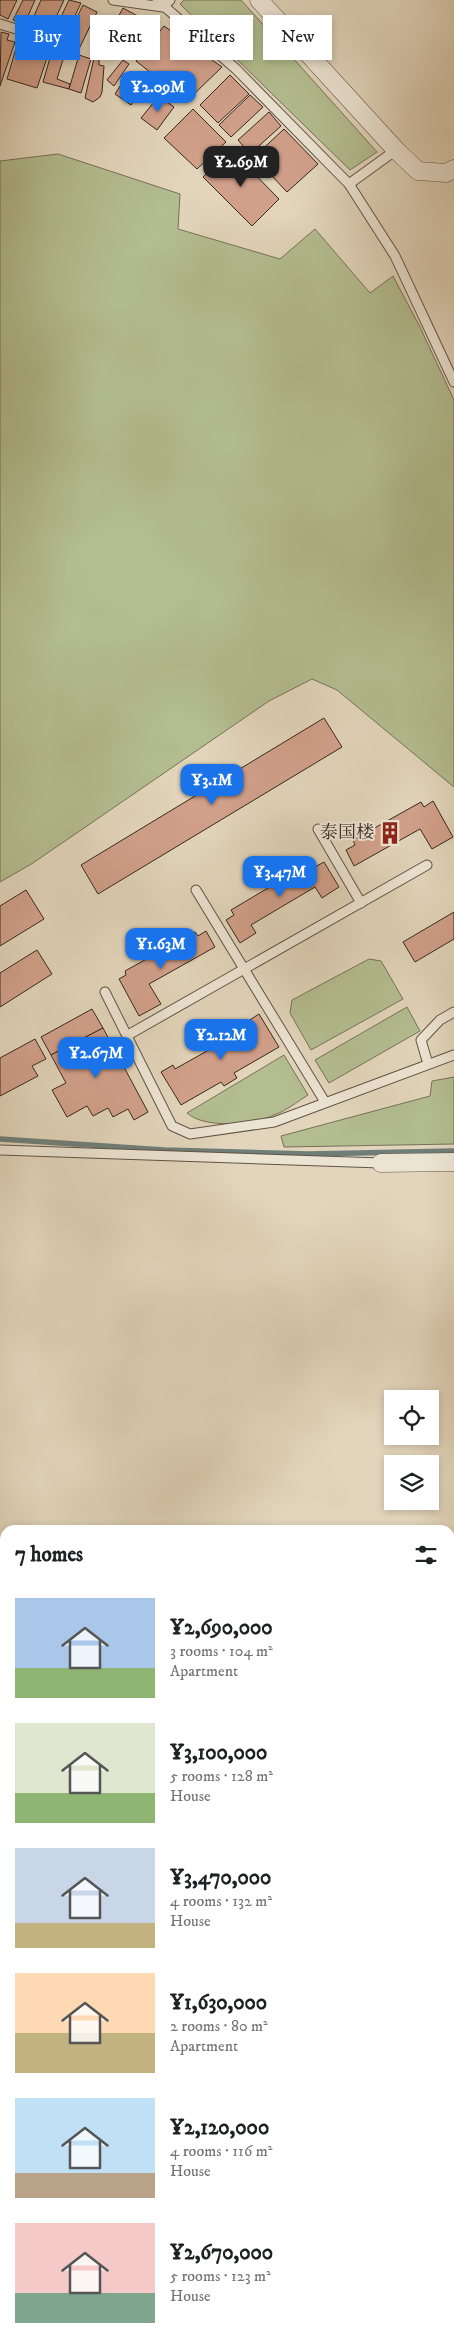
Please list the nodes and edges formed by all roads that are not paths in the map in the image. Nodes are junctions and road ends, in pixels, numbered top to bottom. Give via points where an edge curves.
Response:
1 (113, 0) edge
2 (259, 0) edge
3 (163, 2) edge
4 (0, 24) edge
5 (15, 29) edge
6 (396, 150) junction
7 (454, 169) edge
8 (349, 184) junction
9 (454, 382) edge
10 (318, 829) dead end
11 (427, 865) dead end
12 (196, 890) dead end
13 (361, 903) junction
14 (244, 969) junction
15 (106, 992) dead end
16 (454, 1012) edge
17 (128, 1035) junction
18 (454, 1055) edge
19 (428, 1064) junction
20 (325, 1102) junction
21 (0, 1150) edge
22 (454, 1162) edge
23 (381, 1163) joint

1 - 3 lane
2 - 6 street
3 - 8 lane via 236,69
4 - 5 lane
6 - 7 street via 418,171 446,173
6 - 8 lane
8 - 9 lane via 395,256
10 - 13 lane
11 - 13 lane
12 - 14 lane
13 - 14 lane
14 - 17 lane
14 - 20 lane
15 - 17 lane
16 - 19 lane via 440,1020 421,1040
17 - 20 lane via 172,1126 190,1134 274,1122
18 - 19 lane
19 - 20 lane
21 - 23 lane
22 - 23 street

